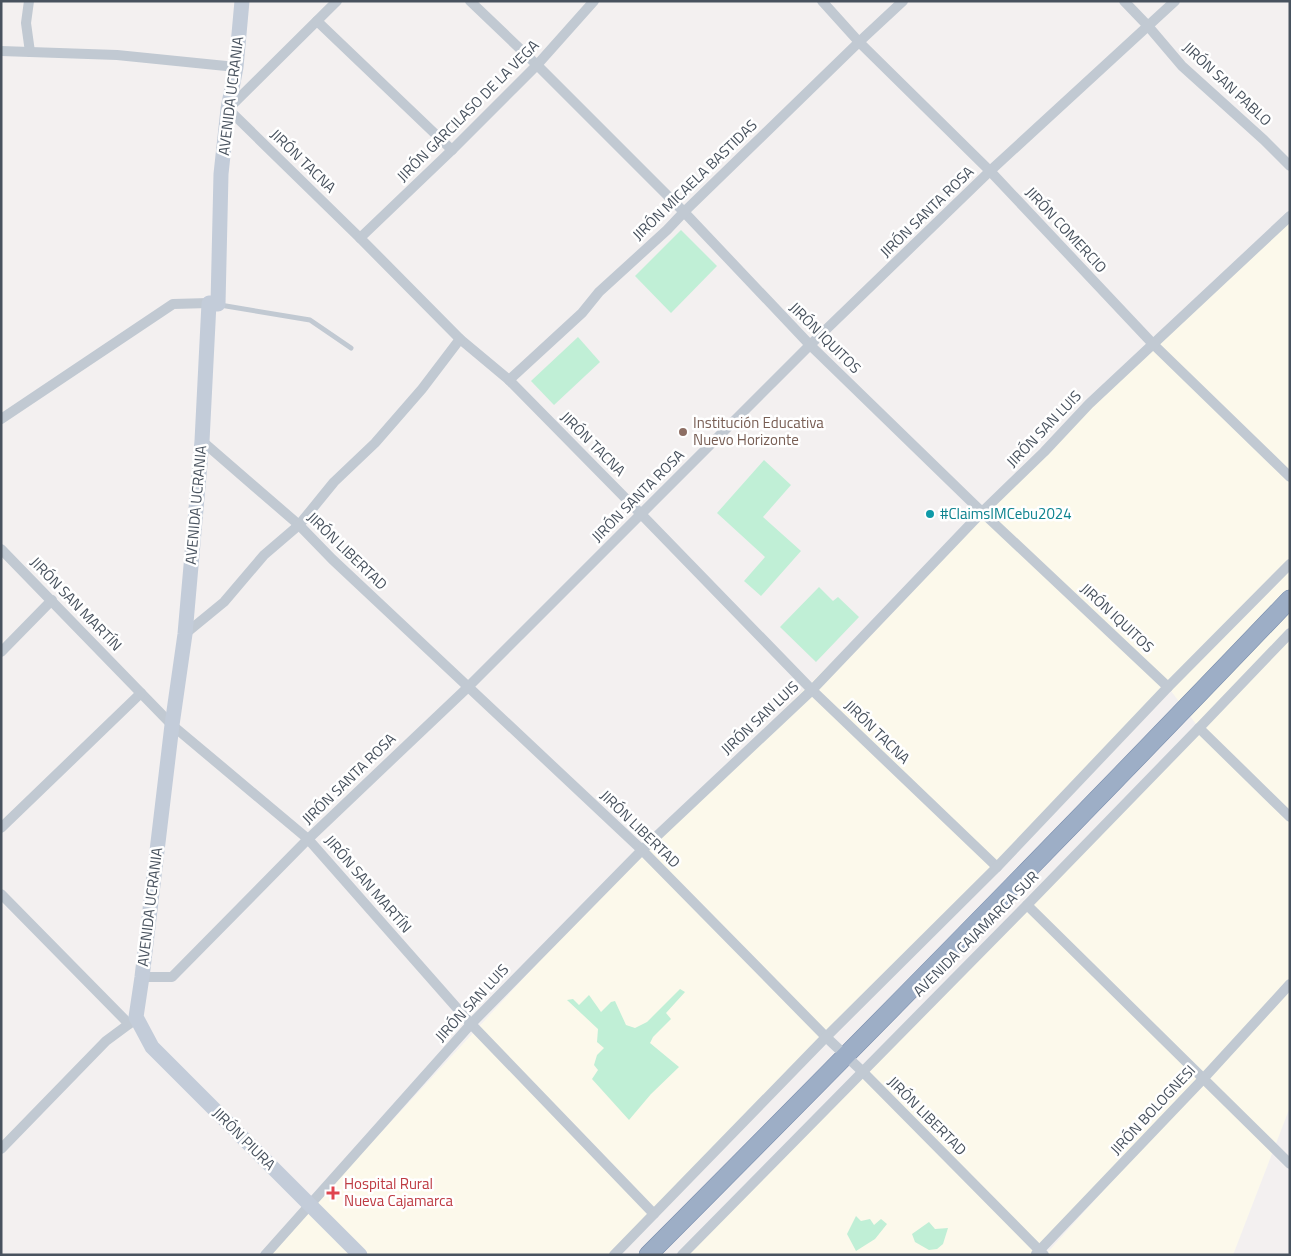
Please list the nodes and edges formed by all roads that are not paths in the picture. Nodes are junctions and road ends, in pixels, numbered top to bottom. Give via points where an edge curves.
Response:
1 (28, 1) edge
2 (242, 1) edge
3 (337, 1) edge
4 (470, 1) edge
5 (594, 1) edge
6 (822, 1) edge
7 (903, 1) edge
8 (1124, 1) edge
9 (1175, 1) edge
10 (317, 21) junction
11 (1148, 26) junction
12 (859, 42) junction
13 (1, 51) edge
14 (30, 52) junction
15 (537, 65) junction
16 (236, 67) junction
17 (228, 109) junction
18 (452, 150) junction
19 (1290, 166) edge
20 (990, 171) junction
21 (684, 212) junction
22 (1290, 216) edge
23 (360, 238) junction
24 (213, 304) junction
25 (460, 339) junction
26 (1153, 344) junction
27 (810, 345) junction
28 (351, 348) dead end
29 (509, 380) junction
30 (1, 419) edge
31 (202, 441) junction
32 (1290, 477) edge
33 (982, 512) junction
34 (641, 514) junction
35 (299, 525) junction
36 (1, 549) edge
37 (1290, 564) edge
38 (1290, 599) edge
39 (52, 600) junction
40 (1290, 633) edge
41 (185, 634) junction
42 (1, 652) edge
43 (468, 686) junction
44 (1168, 687) junction
45 (812, 690) junction
46 (141, 693) junction
47 (172, 725) junction
48 (1199, 728) junction
49 (1290, 816) edge
50 (1, 828) edge
51 (308, 839) junction
52 (642, 850) junction
53 (997, 867) junction
54 (1, 894) edge
55 (1027, 905) junction
56 (142, 977) junction
57 (1290, 984) edge
58 (132, 1020) junction
59 (471, 1024) junction
60 (826, 1037) junction
61 (846, 1056) junction
62 (862, 1071) junction
63 (1203, 1079) junction
64 (1, 1149) edge
65 (1290, 1164) edge
66 (310, 1206) junction
67 (654, 1214) junction
68 (687, 1253) edge
69 (1040, 1253) edge
70 (265, 1255) edge
71 (360, 1255) edge
72 (614, 1255) edge
73 (648, 1255) edge

1 - 14 street via 26,23
2 - 16 main road, AVENIDA UCRANIA
3 - 10 street
4 - 15 street, JIRÓN IQUITOS
5 - 15 street, JIRÓN GARCILASO DE LA VEGA
6 - 12 street, JIRÓN COMERCIO
7 - 12 street, JIRÓN MICAELA BASTIDAS
8 - 11 street, JIRÓN SAN PABLO
9 - 11 street, JIRÓN SANTA ROSA
10 - 17 street
10 - 18 street
11 - 19 street, JIRÓN SAN PABLO via 1182,66
11 - 20 street, JIRÓN SANTA ROSA
12 - 20 street, JIRÓN COMERCIO
12 - 21 street, JIRÓN MICAELA BASTIDAS
13 - 14 street
14 - 16 street via 117,55
15 - 18 street, JIRÓN GARCILASO DE LA VEGA
15 - 21 street, JIRÓN IQUITOS
16 - 17 main road, AVENIDA UCRANIA
17 - 23 street, JIRÓN TACNA
17 - 24 main road, AVENIDA UCRANIA
18 - 23 street, JIRÓN GARCILASO DE LA VEGA
20 - 26 street, JIRÓN COMERCIO
20 - 27 street, JIRÓN SANTA ROSA
21 - 27 street, JIRÓN IQUITOS
21 - 29 street, JIRÓN MICAELA BASTIDAS
22 - 26 street, JIRÓN SAN LUIS
23 - 25 street, JIRÓN TACNA
24 - 28 lane via 310,320
24 - 30 street via 173,304
24 - 31 main road, AVENIDA UCRANIA
25 - 29 street, JIRÓN TACNA
25 - 35 street via 422,389 375,443 334,482
26 - 32 street, JIRÓN COMERCIO
26 - 33 street, JIRÓN SAN LUIS
27 - 33 street, JIRÓN IQUITOS
27 - 34 street, JIRÓN SANTA ROSA
29 - 34 street, JIRÓN TACNA
31 - 35 street, JIRÓN LIBERTAD
31 - 41 main road, AVENIDA UCRANIA
33 - 44 street, JIRÓN IQUITOS
33 - 45 street, JIRÓN SAN LUIS
34 - 43 street, JIRÓN SANTA ROSA
34 - 45 street, JIRÓN TACNA
35 - 41 street via 264,556 224,602
35 - 43 street, JIRÓN LIBERTAD
36 - 39 street, JIRÓN SAN MARTÍN
37 - 44 street
38 - 61 highway
39 - 42 street
39 - 46 street, JIRÓN SAN MARTÍN
40 - 48 street, AVENIDA CAJAMARCA SUR
41 - 47 main road, AVENIDA UCRANIA
43 - 51 street, JIRÓN SANTA ROSA
43 - 52 street, JIRÓN LIBERTAD
44 - 53 street
45 - 52 street, JIRÓN SAN LUIS
45 - 53 street, JIRÓN TACNA
46 - 47 street, JIRÓN SAN MARTÍN
46 - 50 street
47 - 51 street, JIRÓN SAN MARTÍN
47 - 56 main road, AVENIDA UCRANIA
48 - 49 street
48 - 55 street, AVENIDA CAJAMARCA SUR
51 - 56 street, JIRÓN SANTA ROSA via 172,977
51 - 59 street, JIRÓN SAN MARTÍN
52 - 59 street, JIRÓN SAN LUIS
52 - 60 street, JIRÓN LIBERTAD
53 - 60 street
54 - 58 street, JIRÓN PIURA
55 - 62 street, AVENIDA CAJAMARCA SUR
55 - 63 street
56 - 58 main road, AVENIDA UCRANIA
57 - 63 street, JIRÓN BOLOGNESI
58 - 64 street via 106,1041
58 - 66 main road, JIRÓN PIURA via 152,1047
59 - 66 street, JIRÓN SAN LUIS
59 - 67 street, JIRÓN SAN MARTÍN
60 - 61 street, JIRÓN LIBERTAD
60 - 67 street
61 - 62 street, JIRÓN LIBERTAD
61 - 73 highway
62 - 68 street, AVENIDA CAJAMARCA SUR
62 - 69 street, JIRÓN LIBERTAD
63 - 65 street
63 - 69 street, JIRÓN BOLOGNESI
66 - 70 street, JIRÓN SAN LUIS
66 - 71 main road, JIRÓN PIURA
67 - 72 street

